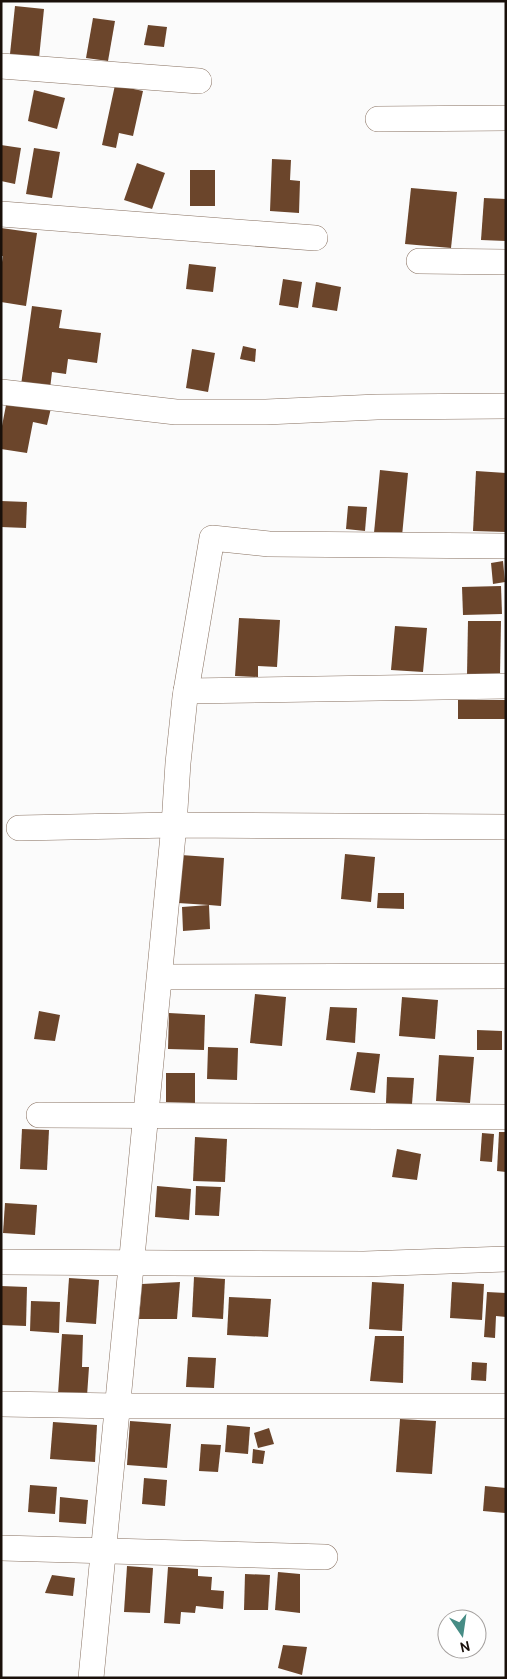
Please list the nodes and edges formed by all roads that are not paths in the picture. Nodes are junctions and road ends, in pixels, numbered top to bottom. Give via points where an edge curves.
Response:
1 (1, 66) edge
2 (199, 81) dead end
3 (378, 118) dead end
4 (506, 118) edge
5 (1, 214) edge
6 (315, 238) dead end
7 (419, 261) dead end
8 (506, 262) edge
9 (1, 392) edge
10 (506, 406) edge
11 (506, 546) edge
12 (506, 686) edge
13 (186, 691) junction
14 (174, 825) junction
15 (506, 827) edge
16 (19, 828) dead end
17 (506, 976) edge
18 (160, 977) junction
19 (39, 1115) dead end
20 (146, 1116) junction
21 (506, 1117) edge
22 (506, 1259) edge
23 (1, 1262) edge
24 (132, 1262) junction
25 (1, 1404) edge
26 (118, 1406) junction
27 (506, 1406) edge
28 (1, 1548) edge
29 (103, 1552) junction
30 (325, 1557) dead end
31 (91, 1678) edge

1 - 2 street
3 - 4 street
5 - 6 street
7 - 8 street
9 - 10 street via 176,412
11 - 13 street via 270,544 212,538
12 - 13 street
13 - 14 street
14 - 15 street
14 - 16 street
14 - 18 street
17 - 18 street
18 - 20 street
19 - 20 street
20 - 21 street
20 - 24 street
22 - 24 street via 364,1264
23 - 24 street
24 - 26 street
25 - 26 street
26 - 27 street
26 - 29 street
28 - 29 street
29 - 30 street
29 - 31 street

